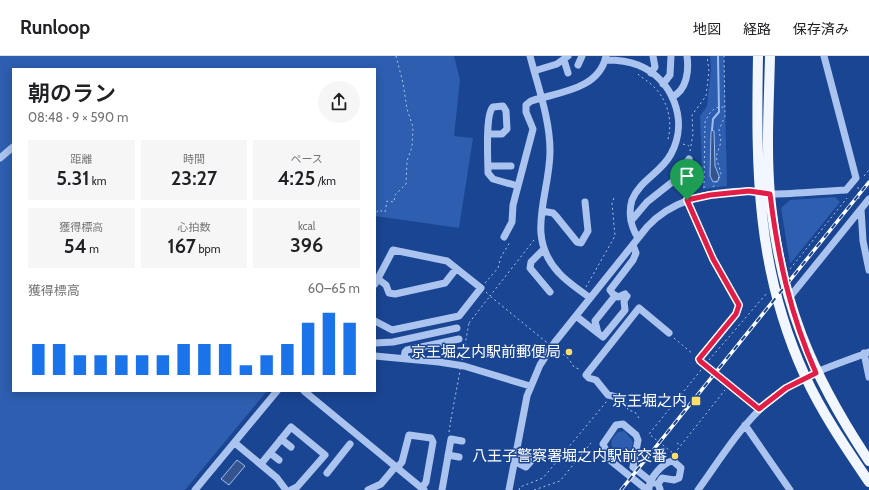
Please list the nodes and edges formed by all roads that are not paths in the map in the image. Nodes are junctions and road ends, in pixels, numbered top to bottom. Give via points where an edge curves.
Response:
1 (530, 56) edge
2 (582, 56) edge
3 (653, 56) edge
4 (671, 56) edge
5 (687, 56) edge
6 (758, 56) edge
7 (770, 56) edge
8 (824, 56) edge
9 (566, 58) edge
10 (606, 58) edge
11 (578, 65) dead end
12 (534, 71) junction
13 (568, 73) dead end
14 (651, 73) junction
15 (663, 84) junction
16 (672, 97) junction
17 (541, 98) junction
18 (488, 134) dead end
19 (12, 148) edge
20 (0, 158) edge
21 (689, 159) dead end
22 (488, 166) junction
23 (511, 166) dead end
24 (518, 186) junction
25 (759, 191) junction
26 (770, 194) junction
27 (869, 199) edge
28 (687, 200) junction
29 (585, 202) dead end
30 (861, 209) junction
31 (542, 211) junction
32 (631, 221) junction
33 (506, 235) road end
34 (638, 238) junction
35 (633, 245) junction
36 (544, 249) junction
37 (456, 269) junction
38 (869, 270) edge
39 (376, 281) edge
40 (550, 292) dead end
41 (615, 296) junction
42 (590, 298) junction
43 (789, 298) junction
44 (576, 316) junction
45 (376, 322) edge
46 (458, 328) dead end
47 (598, 333) junction
48 (669, 333) road end
49 (459, 339) dead end
50 (376, 343) edge
51 (867, 353) edge
52 (376, 356) edge
53 (404, 358) junction
54 (816, 373) junction
55 (869, 377) edge
56 (806, 378) junction
57 (530, 386) junction
58 (276, 392) edge
59 (305, 392) edge
60 (614, 397) road end
61 (759, 409) junction
62 (745, 425) junction
63 (281, 439) junction
64 (518, 439) junction
65 (462, 441) dead end
66 (235, 443) junction
67 (350, 444) dead end
68 (291, 447) dead end
69 (270, 453) junction
70 (325, 455) junction
71 (448, 455) junction
72 (459, 457) dead end
73 (279, 460) dead end
74 (532, 460) dead end
75 (869, 461) edge
76 (335, 463) junction
77 (665, 463) junction
78 (261, 464) junction
79 (396, 467) junction
80 (633, 467) junction
81 (620, 469) junction
82 (327, 473) dead end
83 (665, 478) junction
84 (651, 481) junction
85 (869, 482) edge
86 (423, 489) edge
87 (660, 489) edge
88 (195, 490) edge
89 (286, 490) edge
90 (290, 490) edge
91 (368, 490) edge
92 (442, 490) edge
93 (509, 490) edge
94 (648, 490) edge
95 (698, 490) edge
96 (790, 490) edge

1 - 12 street
2 - 11 street
3 - 14 street via 655,67
4 - 15 street via 670,77
5 - 16 street via 686,79 681,90
6 - 25 main road
7 - 26 main road
8 - 26 street via 856,178 846,190
9 - 12 street
9 - 13 street
10 - 14 street via 629,62
10 - 17 street via 595,77 585,85
12 - 17 street
14 - 15 street
15 - 16 street
16 - 32 street via 679,122 677,141 662,167 638,188 630,208
17 - 24 street via 526,105 533,129
17 - 31 street via 550,151
18 - 22 street
19 - 20 street
21 - 32 street via 676,179 647,202
22 - 23 street
22 - 24 street via 491,178
24 - 33 street via 512,222
25 - 26 street
25 - 28 street via 710,195
25 - 56 main road via 775,290 785,327
26 - 43 main road via 777,245
27 - 30 street
28 - 34 street via 661,214
28 - 61 street via 713,259 739,305 736,314 699,359
29 - 31 street via 588,231 581,243 577,242 556,216
30 - 38 street
30 - 43 street
31 - 36 street via 540,231
32 - 34 street
34 - 35 street
35 - 41 street via 636,253 633,260 610,290
35 - 42 street
36 - 40 street via 531,262 530,268
36 - 42 street via 560,274
37 - 39 street via 445,283 395,294 389,292 386,285
37 - 39 street via 443,260 393,250
37 - 45 street via 481,288 459,316 392,330
41 - 47 street via 595,321
41 - 47 street via 626,295 625,310 603,337
42 - 44 street
43 - 54 main road via 796,324
44 - 47 street
44 - 57 street via 544,357
46 - 50 street via 393,342
48 - 60 street via 639,308 586,375 596,380 604,392
49 - 53 street via 407,350
51 - 54 street
51 - 55 street
52 - 53 street
53 - 57 street via 464,366
54 - 56 street
54 - 75 main road
56 - 61 street via 786,388
56 - 85 main road via 838,436
57 - 64 street
58 - 66 street
59 - 79 street
61 - 62 street
62 - 95 street
62 - 96 street
63 - 68 street
63 - 69 street
63 - 70 street via 291,427
64 - 74 street via 522,447 518,464 526,467
64 - 93 street
65 - 71 street via 451,439
66 - 78 street
66 - 88 street
67 - 76 street
69 - 73 street
69 - 78 street
70 - 76 street
70 - 90 street via 297,487
71 - 72 street
71 - 92 street
76 - 82 street
77 - 83 street
77 - 83 street via 673,461 681,468 676,480
77 - 84 street
78 - 89 street
79 - 86 street
79 - 86 street via 402,462 408,435 431,438 433,442
79 - 91 street via 381,484
80 - 81 street via 627,470
80 - 81 street via 638,440 636,435 619,423 603,444 611,461
80 - 84 street
81 - 94 street
83 - 87 street via 659,480
84 - 87 street
84 - 94 street

